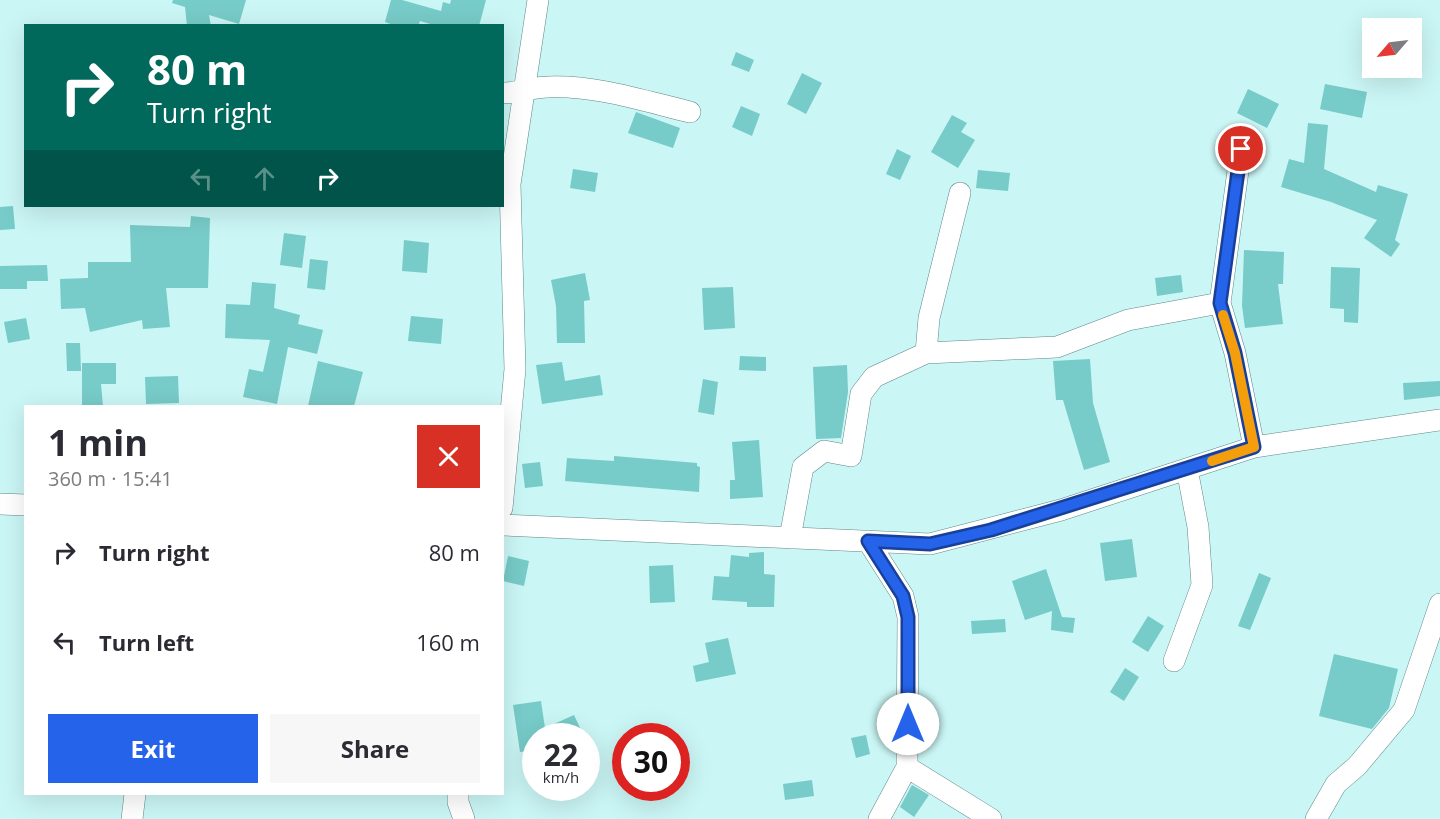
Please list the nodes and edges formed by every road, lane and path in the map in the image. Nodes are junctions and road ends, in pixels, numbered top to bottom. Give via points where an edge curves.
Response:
1 (538, 0) edge
2 (525, 92) junction
3 (504, 93) edge
4 (690, 112) dead end
5 (1241, 149) dead end
6 (960, 193) dead end
7 (1220, 303) junction
8 (926, 353) junction
9 (1440, 420) edge
10 (1254, 447) junction
11 (1187, 469) junction
12 (504, 487) edge
13 (0, 504) edge
14 (24, 505) edge
15 (504, 525) edge
16 (790, 538) junction
17 (868, 541) junction
18 (1440, 604) edge
19 (1174, 661) dead end
20 (907, 767) junction
21 (135, 795) edge
22 (458, 795) edge
23 (132, 819) edge
24 (464, 819) edge
25 (879, 819) edge
26 (991, 819) edge
27 (1316, 819) edge

1 - 2 street
2 - 3 street
2 - 4 street via 547,87 609,92
2 - 12 street via 510,184 515,369
5 - 7 street
6 - 8 street via 929,318
7 - 8 street via 1128,320 1057,347
7 - 10 street via 1235,353
8 - 16 street via 874,377 861,394 851,456 824,451 803,467
9 - 10 street
10 - 11 street
11 - 17 street via 1051,513 940,542
11 - 19 street via 1198,527 1202,585
13 - 14 street
15 - 16 street
16 - 17 street
17 - 20 street via 903,596 908,617
18 - 27 street via 1404,710 1357,766 1336,784
20 - 25 street
20 - 26 street
21 - 23 street
22 - 24 street

